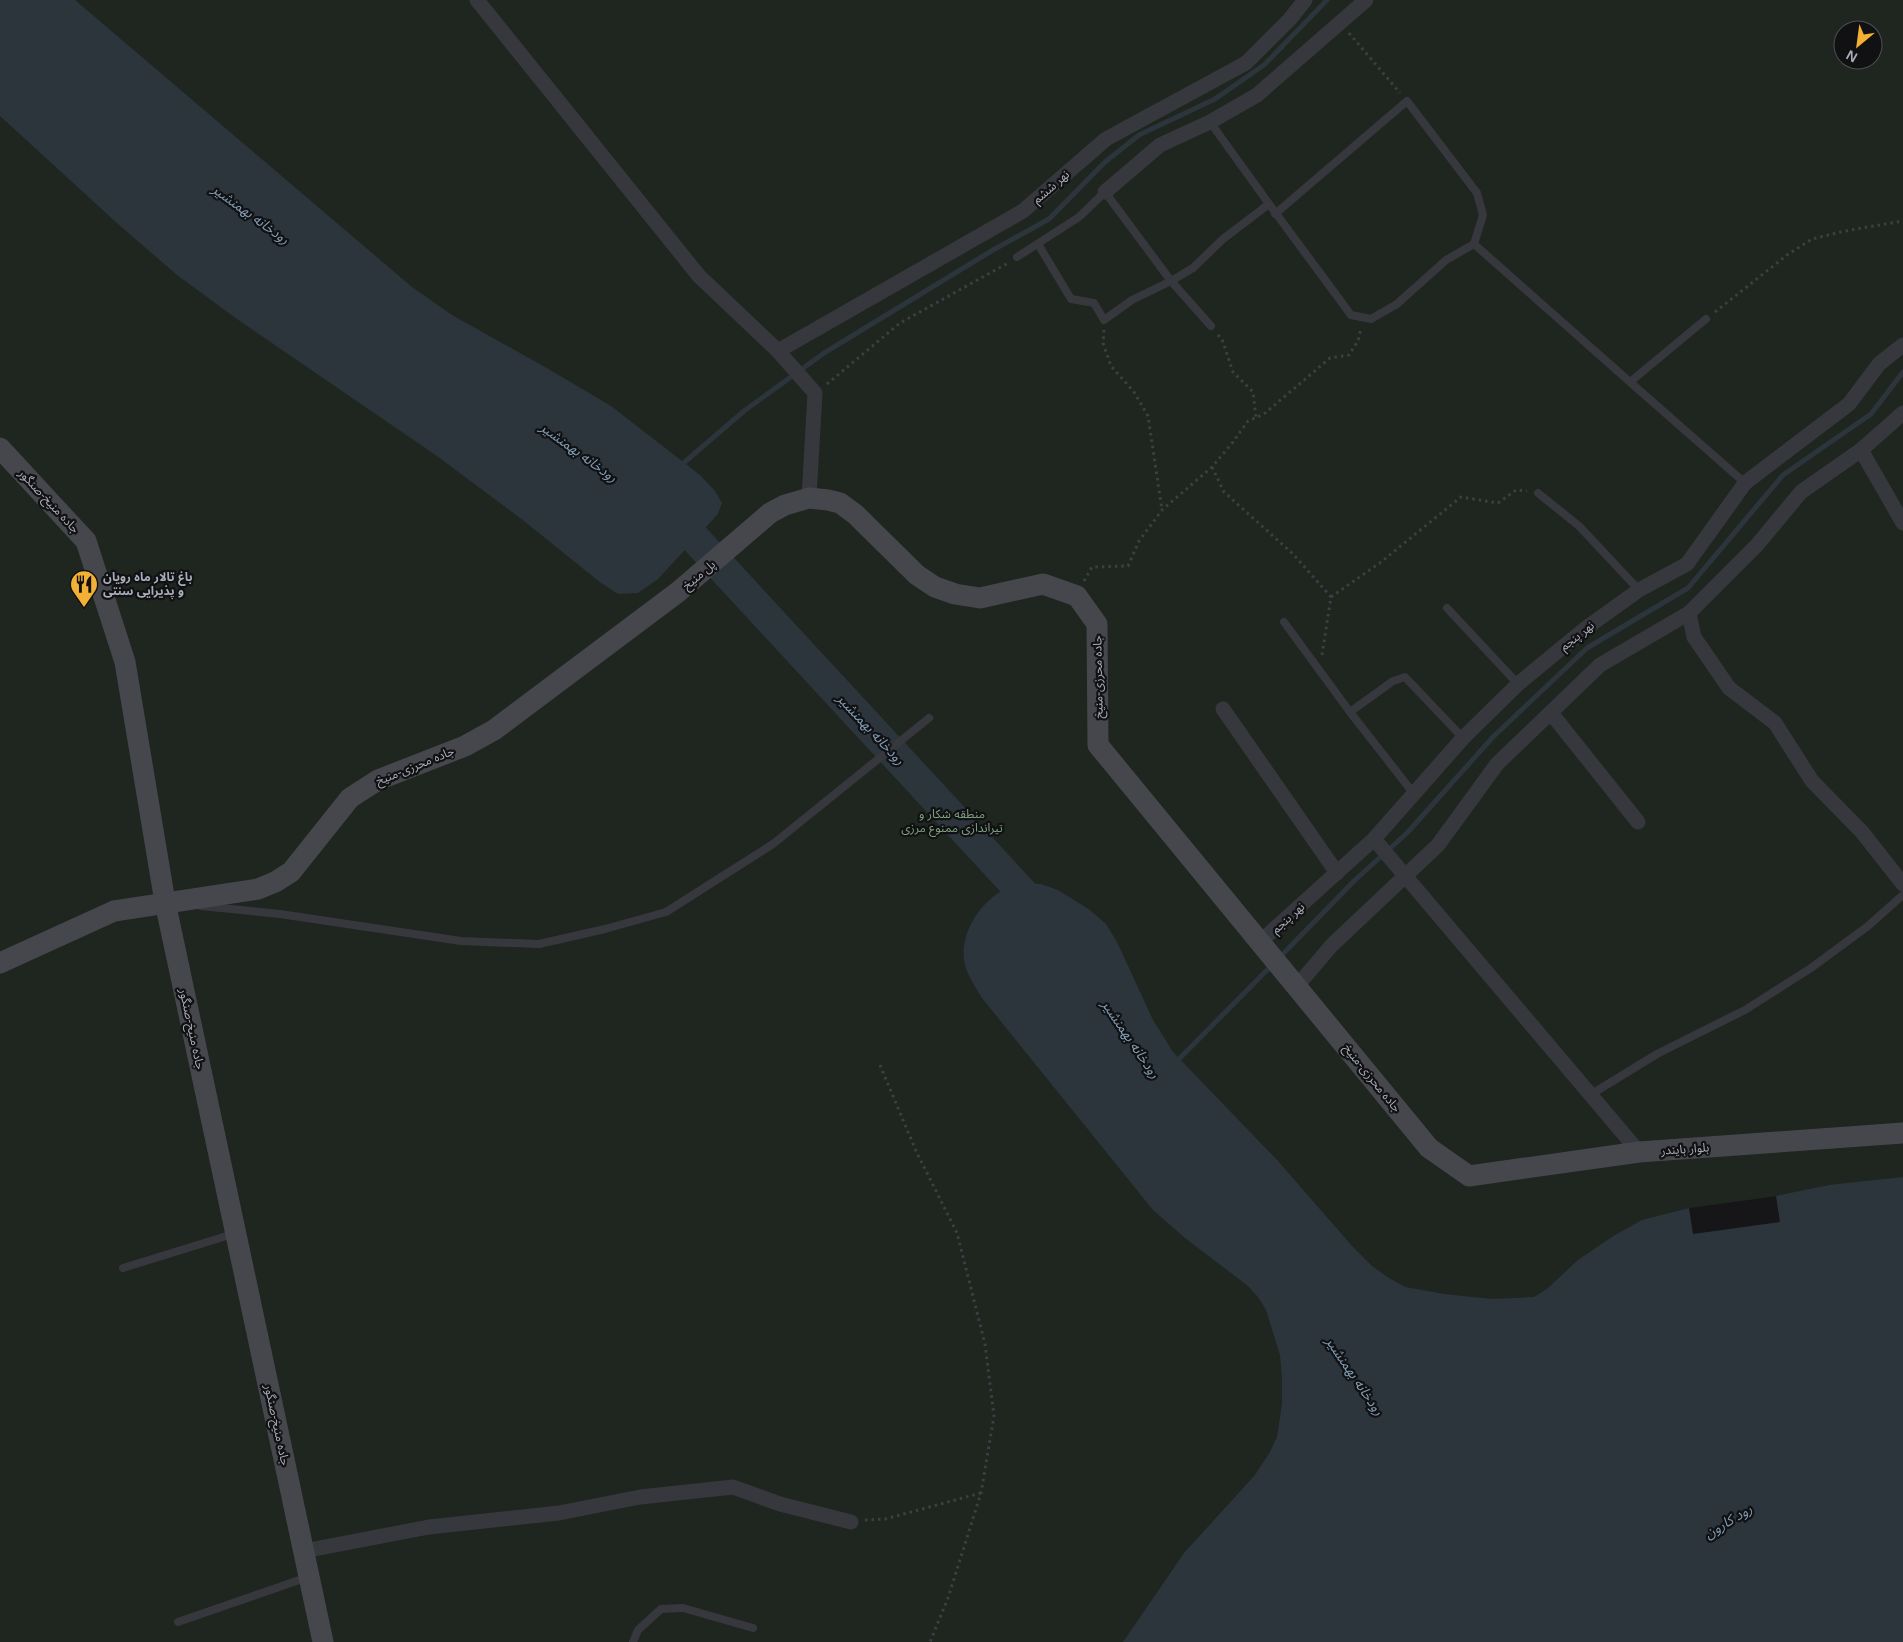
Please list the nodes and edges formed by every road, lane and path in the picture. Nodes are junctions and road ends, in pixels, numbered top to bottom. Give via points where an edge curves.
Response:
1 (477, 0) edge
2 (1305, 0) edge
3 (1366, 0) edge
4 (1341, 22) junction
5 (1407, 101) junction
6 (1210, 122) junction
7 (1105, 192) junction
8 (1268, 204) junction
9 (1276, 214) junction
10 (1903, 221) edge
11 (1038, 244) junction
12 (1474, 244) junction
13 (1017, 257) joint
14 (1171, 280) junction
15 (1362, 317) junction
16 (1706, 319) joint
17 (1104, 320) junction
18 (1211, 326) joint
19 (1903, 345) edge
20 (778, 351) junction
21 (1630, 382) junction
22 (811, 389) junction
23 (1903, 413) edge
24 (1256, 418) junction
25 (0, 448) edge
26 (1861, 450) junction
27 (1212, 467) junction
28 (1745, 483) junction
29 (1538, 493) joint
30 (809, 498) junction
31 (1162, 510) junction
32 (1903, 523) edge
33 (1639, 590) junction
34 (1077, 596) junction
35 (1331, 597) junction
36 (1447, 608) dead end
37 (1689, 613) junction
38 (1284, 622) dead end
39 (591, 657) joint
40 (1319, 670) junction
41 (1518, 684) junction
42 (1223, 709) dead end
43 (1350, 712) junction
44 (1551, 713) junction
45 (928, 718) dead end
46 (1462, 738) junction
47 (1414, 794) junction
48 (1638, 822) dead end
49 (1376, 842) junction
50 (1338, 873) junction
51 (1405, 876) junction
52 (1903, 884) edge
53 (1903, 895) edge
54 (165, 902) junction
55 (1264, 946) junction
56 (0, 963) edge
57 (1290, 979) junction
58 (880, 1065) dead end
59 (1590, 1095) junction
60 (1903, 1133) edge
61 (1639, 1152) junction
62 (1469, 1176) joint
63 (236, 1233) junction
64 (123, 1268) dead end
65 (981, 1493) junction
66 (851, 1522) joint
67 (304, 1551) junction
68 (309, 1576) junction
69 (178, 1622) dead end
70 (753, 1628) dead end
71 (324, 1642) edge
72 (633, 1642) edge
73 (930, 1642) edge

1 - 20 street via 699,276
2 - 20 street, نهر ششم via 1246,63 1106,139 1023,211
3 - 4 street
4 - 5 path
4 - 6 street via 1257,95
5 - 9 lane
5 - 12 lane via 1477,193 1483,215
6 - 7 street via 1160,145
6 - 8 lane
7 - 11 lane via 1078,217
7 - 14 lane
8 - 9 lane
8 - 14 lane via 1223,239 1194,268
9 - 15 lane via 1351,315
10 - 16 path via 1812,239
11 - 13 lane
11 - 17 lane via 1071,299 1094,302
12 - 15 lane via 1446,260 1397,304 1371,319
12 - 21 lane
13 - 22 path via 900,323
14 - 17 lane via 1132,300
14 - 18 lane
15 - 24 path via 1358,341 1349,355 1330,358
16 - 21 lane
17 - 31 path via 1103,343 1111,366 1134,392 1148,416
18 - 24 path via 1222,339 1233,372 1253,392
19 - 28 street, نهر پنجم via 1879,364 1849,404
20 - 22 street
21 - 28 lane
22 - 30 street
23 - 26 street
24 - 27 path via 1248,421
25 - 54 main road, جاده منیخ-صنگور via 86,541 125,662
26 - 32 street
26 - 37 street via 1801,492 1757,546
27 - 31 path
27 - 35 path via 1224,492 1293,554
28 - 33 street, نهر پنجم via 1687,564
29 - 33 lane via 1579,526
29 - 35 path via 1516,490 1498,504 1461,497 1381,562
30 - 34 main road via 840,504 855,514 917,575 935,587 980,598 1043,584
30 - 39 main road, پل منیخ via 770,513 678,592
31 - 34 path via 1140,541 1128,566 1092,566
33 - 41 street, نهر پنجم via 1586,628
34 - 55 main road, جاده محرزی-منیخ via 1097,624 1098,745
35 - 40 path
36 - 41 lane
37 - 44 street via 1600,665
37 - 52 street via 1694,637 1730,688 1775,723 1812,781 1862,832
38 - 40 lane
39 - 54 main road, جاده محرزی-منیخ via 480,740 365,787 350,798 291,872 275,882 258,889
40 - 43 lane
41 - 46 street, نهر پنجم
42 - 50 street
43 - 46 lane via 1392,680 1405,678
43 - 47 lane
44 - 48 street
44 - 51 street via 1497,764 1438,845
45 - 54 lane via 773,844 666,912 605,929 538,944 461,941 280,914
46 - 47 street, نهر پنجم
47 - 49 street, نهر پنجم
49 - 50 street, نهر پنجم
49 - 51 street
50 - 55 street, نهر پنجم
51 - 57 street via 1332,945
51 - 59 street
53 - 59 lane via 1868,926 1811,968 1753,1005 1657,1054
54 - 56 main road, جاده محرزی-منیخ via 114,911
54 - 63 main road, جاده منیخ-صنگور
55 - 57 main road, جاده محرزی-منیخ
57 - 62 main road, جاده محرزی-منیخ via 1430,1148
58 - 65 path via 916,1151 957,1233 985,1344 994,1416
59 - 61 street
60 - 61 main road, بلوار بایندر
61 - 62 main road, بلوار بایندر
63 - 64 lane
63 - 67 main road, جاده منیخ-صنگور
65 - 66 path via 885,1519
65 - 73 path via 948,1598
66 - 67 street via 780,1504 733,1487 429,1527
67 - 68 main road, جاده منیخ-صنگور
68 - 69 lane
68 - 71 main road, جاده منیخ-صنگور
70 - 72 lane via 683,1608 661,1609 638,1630

